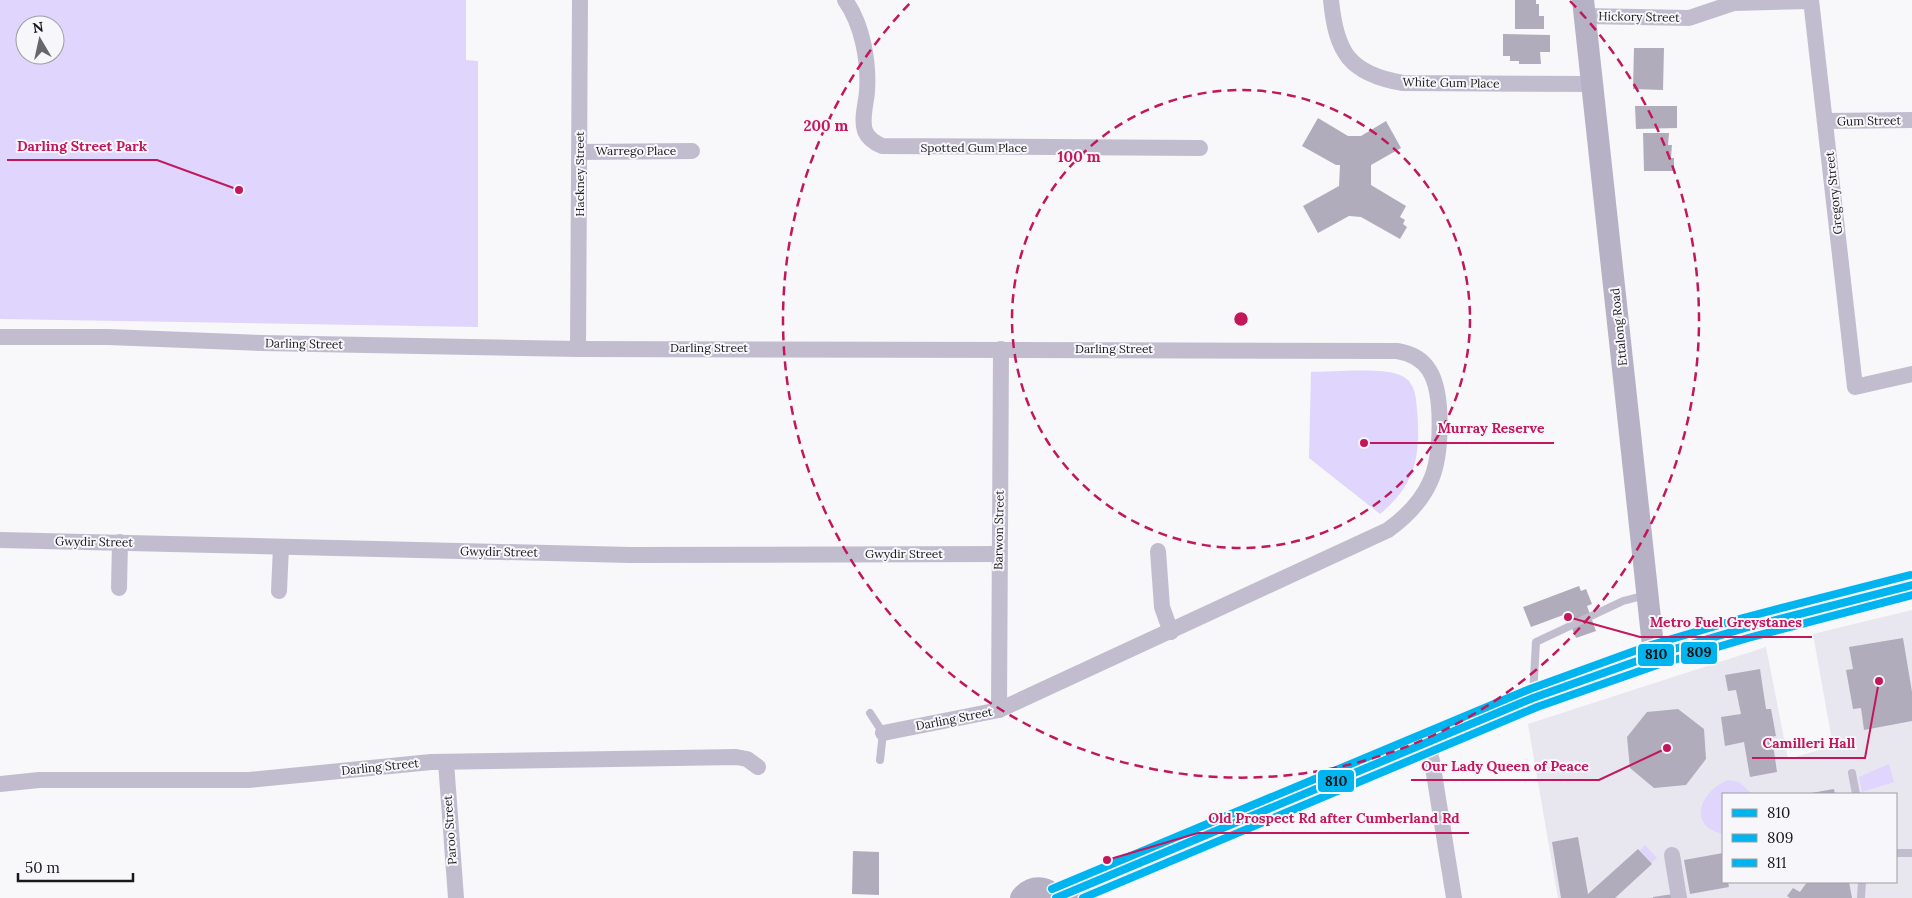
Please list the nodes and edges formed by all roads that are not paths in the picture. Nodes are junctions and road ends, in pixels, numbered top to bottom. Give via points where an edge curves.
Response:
1 (580, 0) edge
2 (845, 0) edge
3 (1331, 0) edge
4 (1811, 0) edge
5 (1584, 8) edge
6 (1592, 84) junction
7 (1912, 120) edge
8 (1826, 121) junction
9 (1200, 148) dead end
10 (692, 151) dead end
11 (580, 152) junction
12 (0, 337) edge
13 (578, 348) junction
14 (1001, 349) junction
15 (1912, 374) edge
16 (0, 540) edge
17 (120, 542) junction
18 (281, 547) junction
19 (1158, 551) dead end
20 (998, 554) junction
21 (1912, 585) edge
22 (119, 588) dead end
23 (279, 591) dead end
24 (1648, 595) junction
25 (1171, 632) junction
26 (1654, 655) junction
27 (1533, 698) junction
28 (999, 710) junction
29 (870, 713) dead end
30 (883, 733) junction
31 (1427, 742) junction
32 (880, 760) dead end
33 (446, 762) junction
34 (758, 767) dead end
35 (1852, 773) dead end
36 (0, 784) edge
37 (1856, 793) edge
38 (1897, 853) edge
39 (1912, 853) edge
40 (1672, 854) dead end
41 (1862, 883) edge
42 (456, 898) edge
43 (1021, 898) edge
44 (1056, 898) edge
45 (1454, 898) edge
46 (1679, 898) edge
47 (1861, 898) edge

1 - 11 street, Hackney Street
2 - 9 street, Spotted Gum Place via 856,21 865,54 867,89 864,122 867,143 895,148
3 - 6 street, White Gum Place via 1333,21 1343,52 1361,70 1382,80 1403,83
4 - 5 street, Hickory Street via 1734,3 1689,18
4 - 8 street, Gregory Street
5 - 6 main road, Ettalong Road
6 - 24 main road, Ettalong Road
7 - 8 street, Gum Street
8 - 15 street, Gregory Street via 1855,387
10 - 11 street, Warrego Place
11 - 13 street, Hackney Street
12 - 13 street, Darling Street
13 - 14 street, Darling Street
14 - 20 street, Barwon Street
14 - 25 street, Darling Street via 1397,351 1420,354 1430,370 1434,380 1440,447 1430,484 1409,513 1375,537
16 - 17 street, Gwydir Street
17 - 18 street, Gwydir Street
17 - 22 street
18 - 20 street, Gwydir Street via 630,555
18 - 23 street
19 - 25 street via 1162,607
20 - 28 street, Barwon Street
21 - 26 main road
24 - 26 main road, Ettalong Road
24 - 27 lane via 1623,601 1536,642
25 - 28 street, Darling Street
26 - 27 main road
27 - 31 main road
28 - 30 street, Darling Street
29 - 30 lane
30 - 32 lane
31 - 44 main road
31 - 45 street
33 - 34 street, Darling Street via 736,757 747,759
33 - 36 street, Darling Street via 249,780 39,780
33 - 42 street, Paroo Street
35 - 37 lane
38 - 39 lane
40 - 46 street
41 - 47 lane
43 - 44 main road via 1026,892 1039,887

